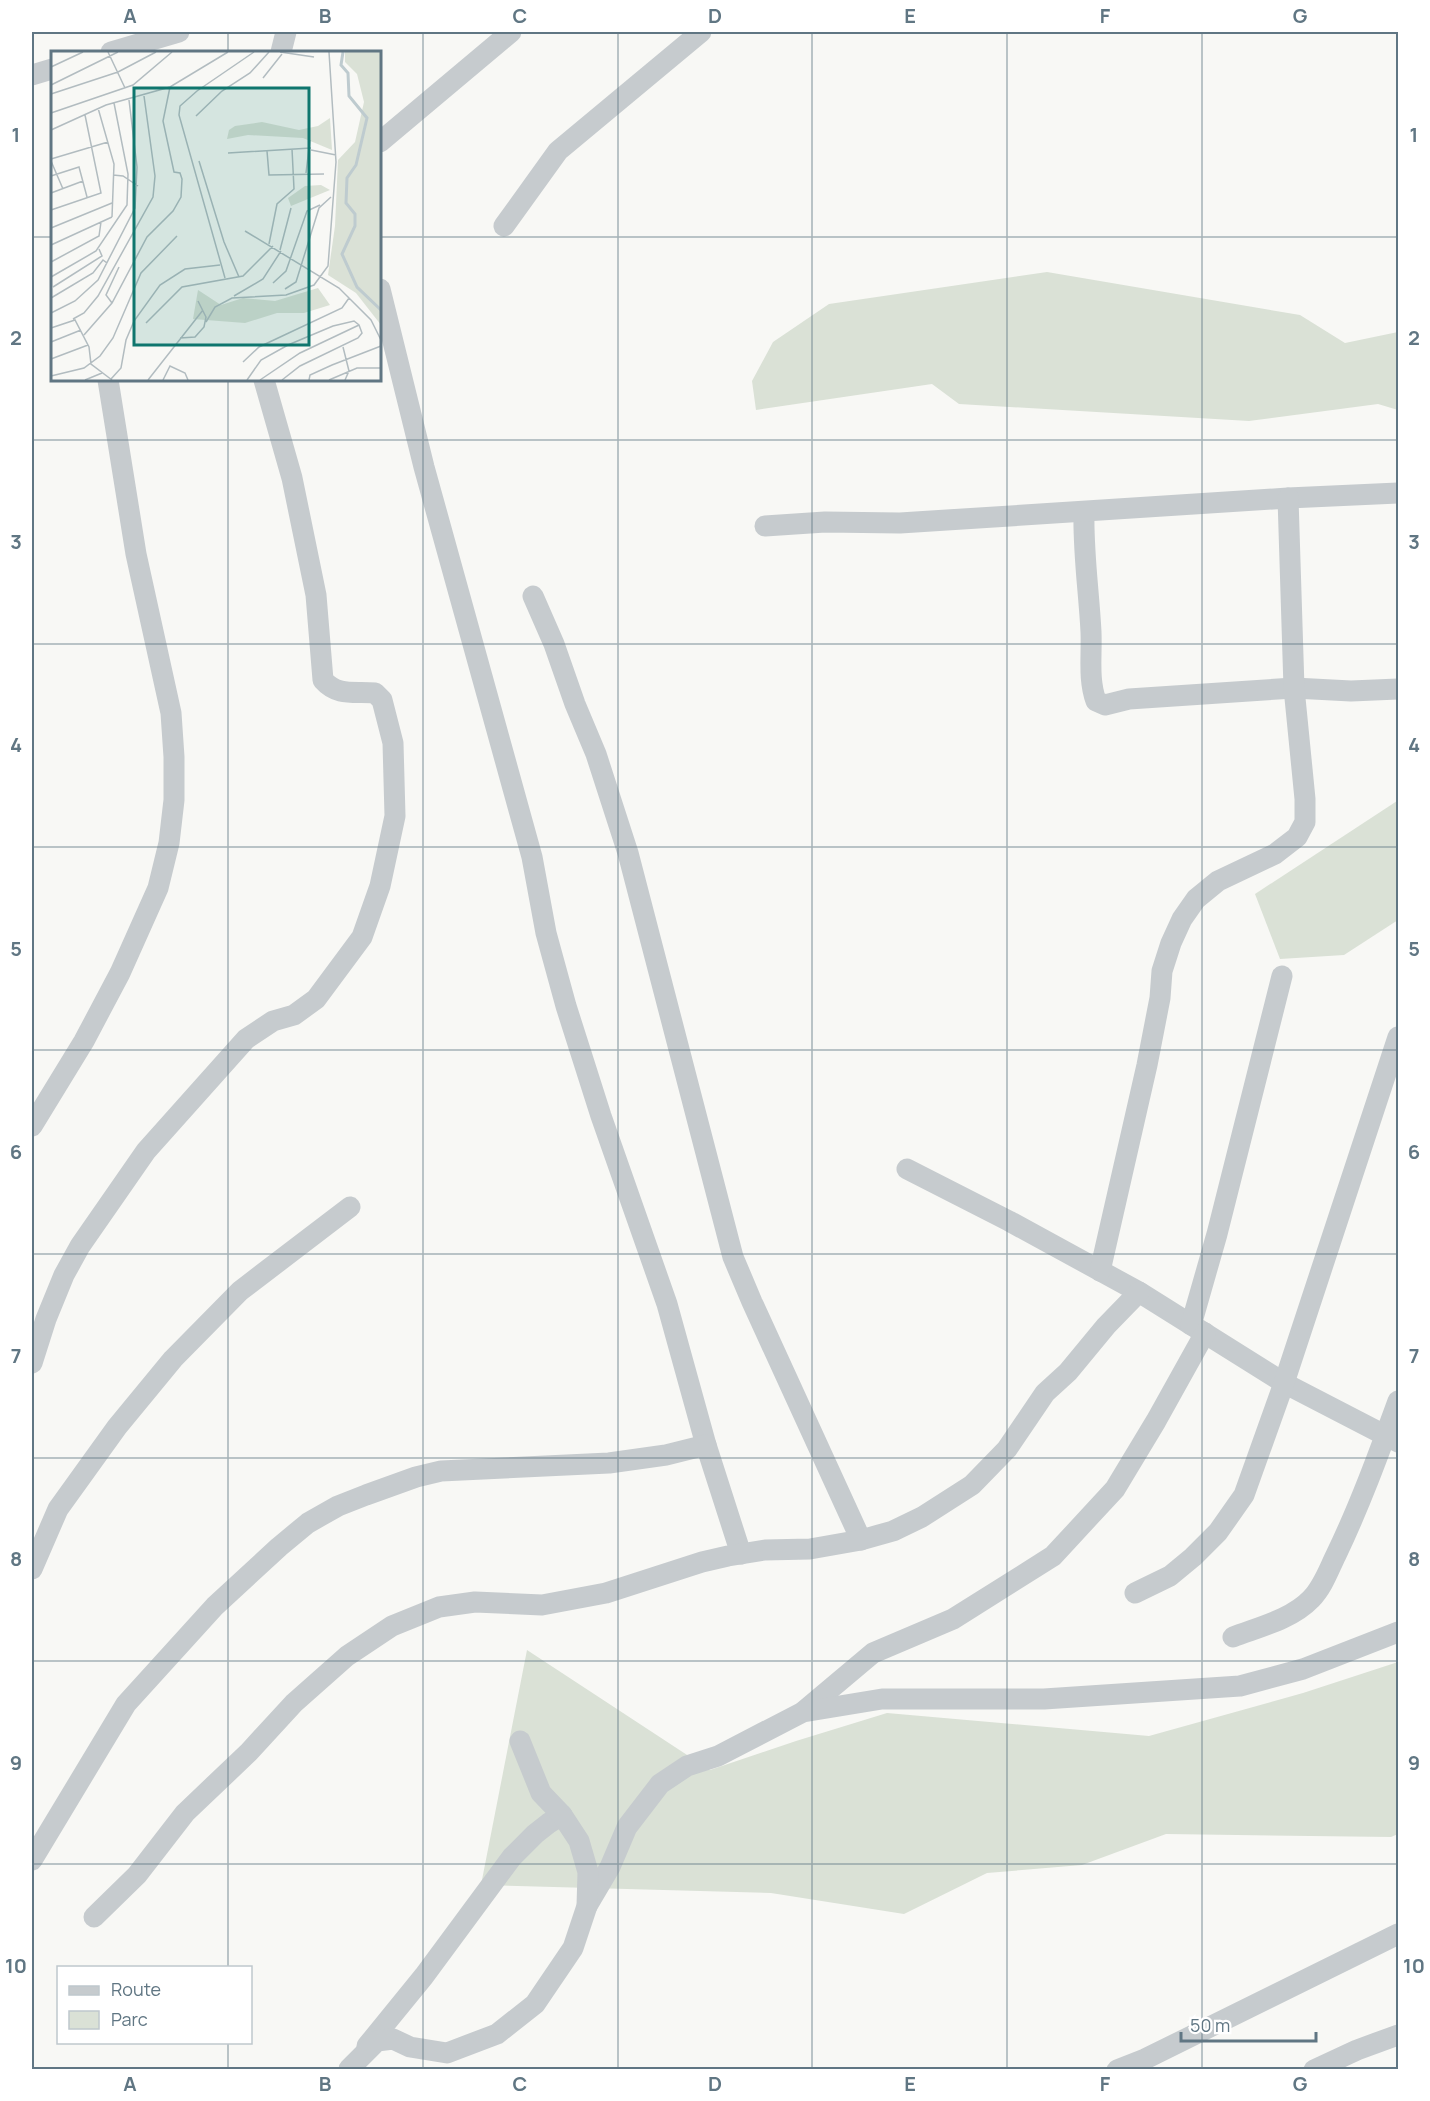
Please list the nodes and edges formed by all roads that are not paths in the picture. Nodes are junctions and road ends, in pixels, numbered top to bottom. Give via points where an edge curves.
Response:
1 (179, 32) edge
2 (286, 32) edge
3 (511, 32) edge
4 (701, 32) edge
5 (114, 51) edge
6 (281, 51) edge
7 (51, 69) edge
8 (32, 75) edge
9 (381, 141) edge
10 (504, 226) dead end
11 (381, 294) edge
12 (108, 381) edge
13 (264, 381) edge
14 (1398, 493) edge
15 (1288, 498) junction
16 (1084, 512) junction
17 (765, 526) dead end
18 (533, 596) dead end
19 (1294, 688) junction
20 (1398, 689) edge
21 (1282, 976) dead end
22 (1398, 1037) edge
23 (32, 1126) edge
24 (907, 1169) dead end
25 (350, 1207) dead end
26 (1100, 1271) junction
27 (1139, 1292) junction
28 (1198, 1329) junction
29 (32, 1362) edge
30 (1284, 1383) junction
31 (1398, 1401) edge
32 (1392, 1439) edge
33 (706, 1445) junction
34 (861, 1540) junction
35 (741, 1554) junction
36 (32, 1569) edge
37 (1135, 1593) dead end
38 (1398, 1632) edge
39 (1233, 1637) dead end
40 (803, 1712) junction
41 (520, 1742) dead end
42 (562, 1815) junction
43 (32, 1860) edge
44 (587, 1906) junction
45 (94, 1917) dead end
46 (1398, 1934) edge
47 (1398, 2035) edge
48 (348, 2069) edge
49 (1117, 2070) edge
50 (1314, 2070) edge

1 - 5 street
2 - 6 street
3 - 9 street
4 - 10 street via 558,152
7 - 8 street
11 - 33 street via 424,467 532,857 546,933 566,1006 667,1304
12 - 23 street via 136,554 171,713 174,800 158,888 120,974
13 - 29 street via 292,478 316,595 323,680 331,689 346,693 375,693 382,700 393,743 395,816 380,886 362,937 316,999 246,1039 146,1151 64,1275
14 - 15 street
15 - 16 street
15 - 19 street
16 - 17 street
16 - 19 street via 1092,688 1096,701 1105,705 1129,699
18 - 34 street via 596,754 628,853 734,1257
19 - 20 street
19 - 26 street via 1305,822 1297,837 1275,854 1218,881 1196,899 1170,943
21 - 28 street via 1217,1234
22 - 30 street
24 - 26 street
25 - 36 street via 240,1290 173,1359 117,1427 58,1509
26 - 27 street
27 - 28 street
27 - 34 street via 1068,1372 1045,1392 1007,1449 972,1485 922,1517
28 - 30 street
28 - 40 street via 1156,1421 1114,1489 1053,1556 953,1619 873,1653
30 - 32 street
30 - 37 street via 1244,1495 1218,1532 1170,1576
31 - 32 street
32 - 39 street via 1312,1599 1297,1610
33 - 35 street
33 - 43 street via 609,1463 441,1471 366,1495 308,1523 215,1606 126,1704
34 - 35 street via 810,1549
35 - 45 street via 702,1562 606,1593 543,1605 475,1602 439,1607 392,1626 347,1656 294,1703 185,1813 136,1875
38 - 40 street via 1303,1669 1240,1686 1044,1699 882,1699
40 - 44 street via 718,1756 687,1766 660,1784 627,1827
41 - 42 street via 541,1793
42 - 44 street via 579,1841 588,1872
42 - 48 street via 512,1857 424,1976
44 - 48 street via 573,1948 535,2004 497,2034 447,2053 410,2047 393,2039 377,2041
46 - 49 street
47 - 50 street

